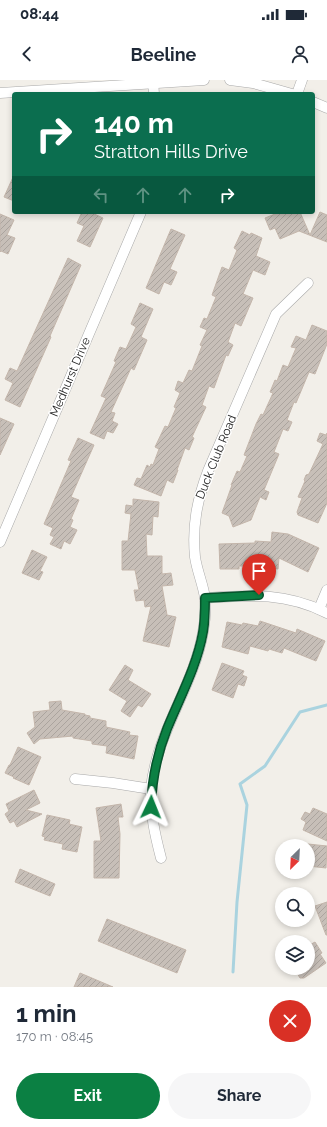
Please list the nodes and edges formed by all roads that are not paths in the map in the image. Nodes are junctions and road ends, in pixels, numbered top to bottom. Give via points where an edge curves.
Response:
1 (204, 80) edge
2 (230, 80) edge
3 (302, 80) edge
4 (153, 81) edge
5 (12, 92) edge
6 (13, 92) edge
7 (154, 92) edge
8 (286, 92) edge
9 (298, 92) edge
10 (0, 93) edge
11 (315, 103) edge
12 (327, 108) edge
13 (140, 214) edge
14 (308, 283) dead end
15 (5, 518) edge
16 (0, 542) edge
17 (327, 590) edge
18 (205, 598) junction
19 (323, 611) edge
20 (75, 779) dead end
21 (151, 789) junction
22 (160, 858) dead end

1 - 4 street
2 - 8 street
3 - 9 street
4 - 6 street
4 - 7 street
5 - 10 street
11 - 12 street
13 - 15 street, Medhurst Drive
14 - 18 street, Duck Club Road via 276,314 200,492 196,508 194,541
15 - 16 street, Medhurst Drive
17 - 19 street
18 - 19 street via 278,596
18 - 21 street, Duck Club Road via 200,645 167,730
20 - 21 street
21 - 22 street, Duck Club Road via 153,824

